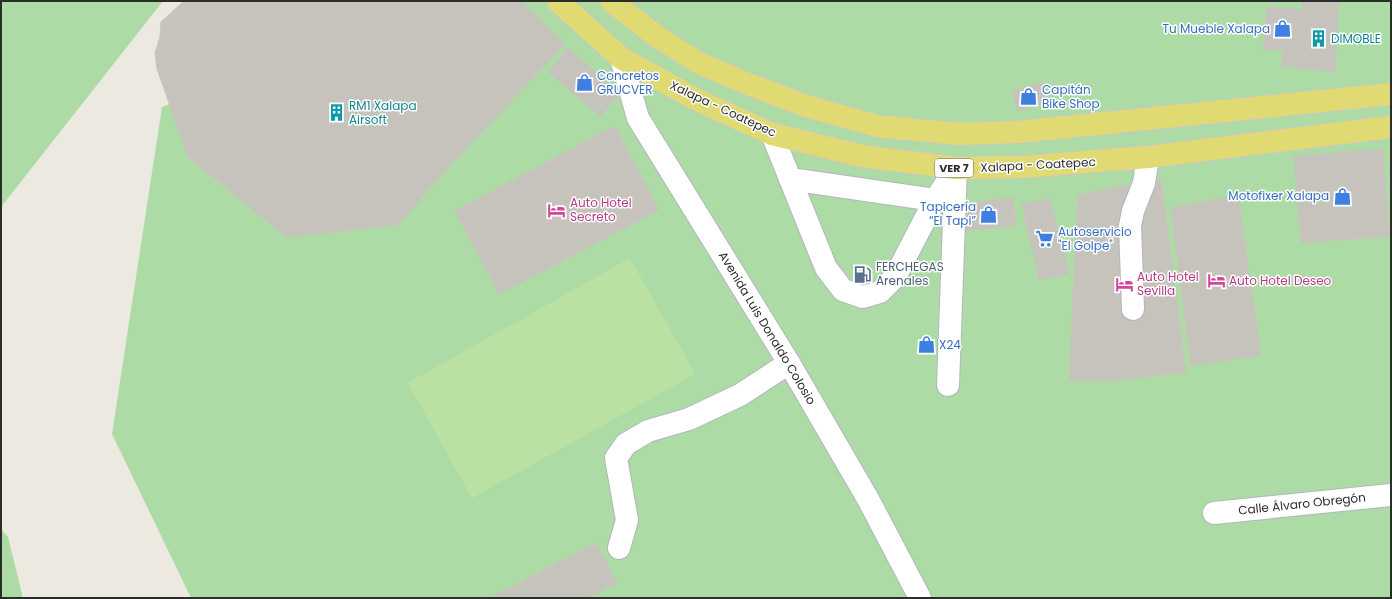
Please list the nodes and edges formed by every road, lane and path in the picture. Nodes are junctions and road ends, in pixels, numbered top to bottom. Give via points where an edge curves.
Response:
1 (558, 1) edge
2 (611, 1) edge
3 (621, 58) junction
4 (1391, 94) edge
5 (1391, 127) edge
6 (772, 134) junction
7 (1148, 157) junction
8 (956, 168) junction
9 (790, 179) junction
10 (935, 200) junction
11 (1133, 309) dead end
12 (789, 362) junction
13 (948, 385) dead end
14 (1391, 495) edge
15 (1214, 513) dead end
16 (619, 548) dead end
17 (920, 598) edge

1 - 3 main road, Xalapa - Coatepec / VER 7
2 - 4 main road via 659,38 699,62 806,106 877,126 958,134 1018,132
3 - 6 main road, Xalapa - Coatepec / VER 7 via 697,100
3 - 12 street, Avenida Luis Donaldo Colosio via 638,118
5 - 7 main road, Xalapa - Coatepec / VER 7
6 - 8 main road, Xalapa - Coatepec / VER 7 via 862,156
6 - 9 street
7 - 8 main road, Xalapa - Coatepec / VER 7 via 1022,167
7 - 11 street via 1144,182 1130,226
8 - 10 street
8 - 13 street
9 - 10 street
9 - 10 street via 826,268 843,290 863,297 880,292 896,277
12 - 16 street via 740,395 689,419 648,432 626,444 616,458 627,520
12 - 17 street, Avenida Luis Donaldo Colosio via 868,499
14 - 15 street, Calle Álvaro Obregón

